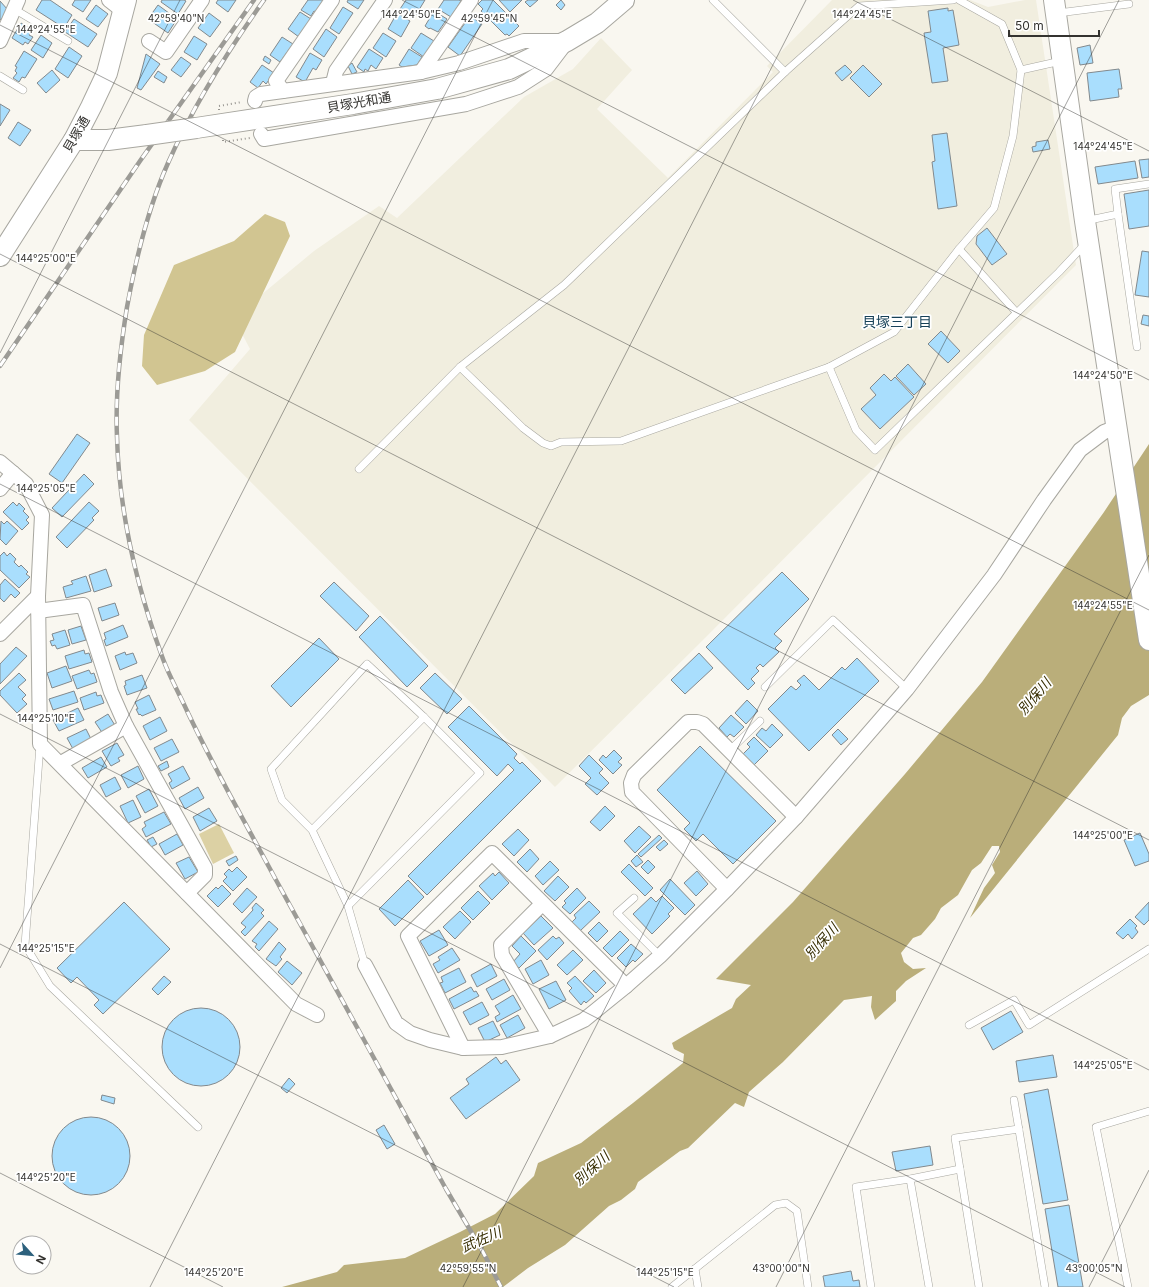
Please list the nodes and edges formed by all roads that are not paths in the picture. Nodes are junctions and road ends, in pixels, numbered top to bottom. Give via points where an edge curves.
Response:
1 (202, 0) edge
2 (332, 0) edge
3 (385, 0) edge
4 (471, 0) edge
5 (624, 0) edge
6 (713, 0) edge
7 (953, 0) edge
8 (959, 0) edge
9 (16, 4) edge
10 (120, 4) edge
11 (1129, 4) dead end
12 (1055, 7) edge
13 (567, 40) junction
14 (0, 41) edge
15 (68, 41) dead end
16 (149, 41) dead end
17 (1063, 60) junction
18 (1021, 70) junction
19 (421, 72) junction
20 (785, 72) junction
21 (0, 76) edge
22 (333, 83) junction
23 (23, 90) dead end
24 (283, 91) junction
25 (250, 101) road end
26 (255, 136) road end
27 (74, 140) junction
28 (1149, 184) edge
29 (1118, 214) junction
30 (1085, 221) junction
31 (1088, 241) junction
32 (959, 249) junction
33 (0, 256) edge
34 (1017, 313) junction
35 (1137, 347) dead end
36 (829, 366) junction
37 (460, 367) junction
38 (1117, 427) junction
39 (0, 462) edge
40 (359, 469) dead end
41 (13, 472) junction
42 (0, 489) edge
43 (38, 596) junction
44 (38, 611) junction
45 (0, 634) edge
46 (1149, 640) edge
47 (765, 687) dead end
48 (907, 689) junction
49 (424, 717) junction
50 (760, 721) dead end
51 (126, 726) junction
52 (40, 744) junction
53 (730, 751) junction
54 (60, 763) junction
55 (796, 817) junction
56 (312, 830) junction
57 (727, 889) junction
58 (187, 893) junction
59 (634, 898) dead end
60 (542, 904) junction
61 (348, 906) junction
62 (1149, 949) edge
63 (660, 956) junction
64 (365, 965) joint
65 (626, 986) junction
66 (317, 1016) dead end
67 (969, 1025) dead end
68 (550, 1036) junction
69 (463, 1048) junction
70 (1014, 1100) dead end
71 (1149, 1111) edge
72 (198, 1126) dead end
73 (1019, 1129) junction
74 (960, 1169) junction
75 (910, 1179) junction
76 (695, 1269) junction
77 (672, 1287) edge
78 (698, 1287) edge
79 (808, 1287) edge
80 (871, 1287) edge
81 (928, 1287) edge
82 (979, 1287) edge
83 (1045, 1287) edge
84 (1128, 1287) edge

1 - 16 street via 166,52
2 - 24 street via 276,80
3 - 22 street via 336,71
4 - 19 street
5 - 13 street, 貝塚光和通 via 597,23
6 - 20 lane
7 - 20 lane via 859,6
8 - 18 lane via 1002,24
9 - 14 street
9 - 15 lane
10 - 27 street, 貝塚通 via 107,73
11 - 12 lane
12 - 17 street
13 - 19 street via 524,41 460,63
13 - 26 street via 546,68 518,87 466,104 264,139
13 - 27 street, 貝塚光和通, bridge via 509,69 437,89 147,135 108,140
17 - 18 lane
17 - 30 street
18 - 32 lane via 1014,136 994,208
19 - 22 street
20 - 37 lane via 564,285
21 - 23 lane
22 - 24 street
24 - 25 street via 262,94
27 - 33 street, 貝塚通
28 - 29 lane via 1115,189
29 - 30 lane
29 - 35 lane
30 - 31 street
31 - 34 lane
31 - 38 street
32 - 34 lane
32 - 36 lane via 894,332
34 - 36 lane via 875,450 856,430
36 - 37 lane via 621,441 561,442 551,446 523,428
37 - 40 lane
38 - 46 street
38 - 48 street via 1104,432 1080,450 994,575
39 - 41 street
41 - 42 street
41 - 43 street via 26,484 42,515
43 - 44 street
43 - 45 street
44 - 51 street via 83,605 111,692
44 - 52 street
47 - 48 lane via 833,620
48 - 55 street
49 - 56 lane
49 - 56 lane via 367,664 271,769 282,800
49 - 61 lane via 480,773
50 - 53 lane
51 - 54 street
51 - 58 street via 205,868 205,875
52 - 54 street
52 - 72 lane via 26,944 50,986
53 - 55 street
53 - 57 street via 703,724 688,722 634,775 631,782 632,792
54 - 58 street
55 - 57 street
56 - 61 lane
57 - 63 street
58 - 66 street via 296,1004
59 - 63 lane via 617,913
60 - 65 street
60 - 68 street via 500,945 502,955
60 - 69 street via 492,853 408,936
61 - 64 lane
62 - 67 lane via 1029,1025 1014,1000
63 - 65 street
64 - 69 street via 396,1023 410,1033
65 - 68 street via 584,1020
68 - 69 street via 502,1047
70 - 73 lane
71 - 84 lane via 1096,1127
73 - 74 lane via 955,1138
73 - 83 lane
74 - 75 lane
74 - 82 lane
75 - 80 lane via 856,1187
75 - 81 lane
76 - 77 lane
76 - 78 lane
76 - 79 lane via 775,1205 786,1203 797,1211

